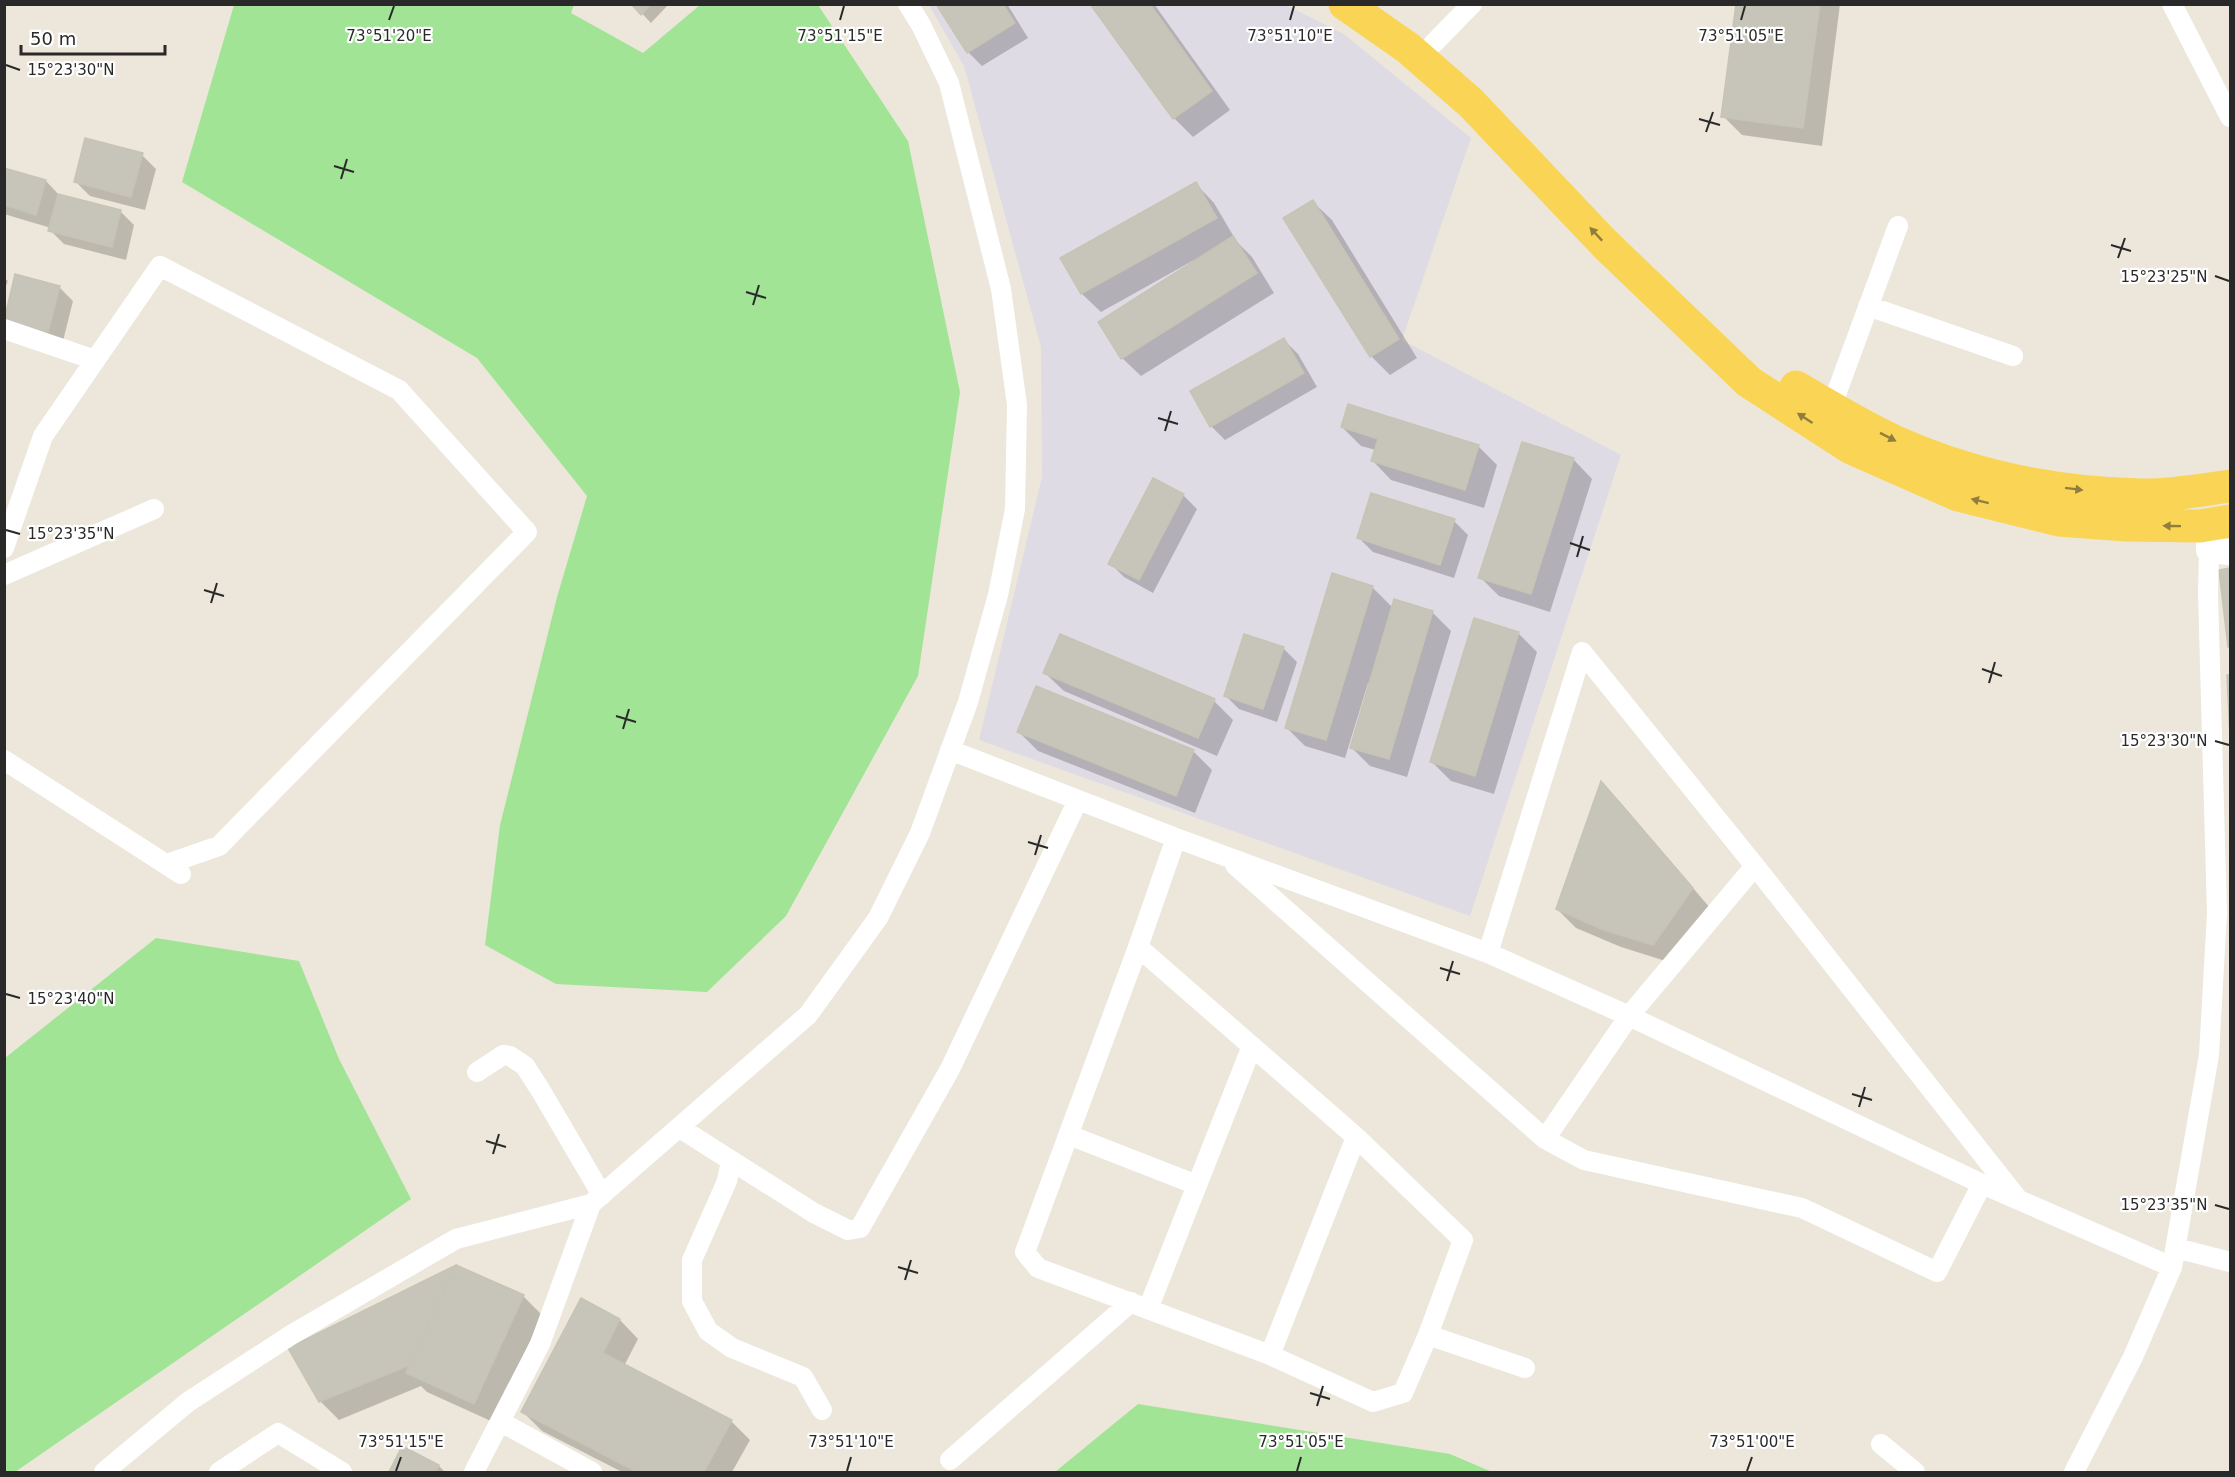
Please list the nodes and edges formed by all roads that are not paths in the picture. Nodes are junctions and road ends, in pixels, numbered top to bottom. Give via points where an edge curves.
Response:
1 (908, 4) edge
2 (1345, 4) edge
3 (1385, 4) edge
4 (1472, 4) edge
5 (2172, 4) edge
6 (1433, 44) junction
7 (2230, 117) edge
8 (1898, 226) dead end
9 (1868, 306) junction
10 (4, 329) edge
11 (2013, 356) dead end
12 (95, 360) junction
13 (1831, 408) junction
14 (2230, 486) edge
15 (154, 509) dead end
16 (2220, 537) edge
17 (4, 548) edge
18 (4, 575) edge
19 (950, 750) junction
20 (4, 760) edge
21 (1078, 800) junction
22 (1176, 838) junction
23 (1225, 856) junction
24 (1755, 866) junction
25 (2224, 912) edge
26 (1138, 947) junction
27 (1488, 953) junction
28 (1629, 1016) junction
29 (1252, 1046) junction
30 (477, 1072) dead end
31 (680, 1128) junction
32 (1069, 1135) junction
33 (1356, 1137) junction
34 (1545, 1139) junction
35 (731, 1161) junction
36 (1982, 1184) junction
37 (1197, 1185) junction
38 (597, 1199) junction
39 (2018, 1200) junction
40 (2174, 1257) junction
41 (2230, 1262) edge
42 (1140, 1306) junction
43 (1428, 1335) junction
44 (1270, 1355) junction
45 (1525, 1368) dead end
46 (822, 1410) dead end
47 (501, 1422) junction
48 (1881, 1444) dead end
49 (950, 1460) dead end
50 (104, 1473) edge
51 (219, 1473) edge
52 (342, 1473) edge
53 (474, 1473) edge
54 (592, 1473) edge
55 (1915, 1473) edge
56 (2074, 1473) edge

1 - 19 street via 949,83 1001,289 1017,405 1016,509 969,702
16 -> 2 highway via 2200,526 2059,520 1958,495 1851,448 1749,382 1605,244 1472,103 1408,48
3 - 6 highway
4 - 6 street
5 - 7 street
6 - 13 highway via 1467,70 1525,127 1658,270 1733,340 1782,380
8 - 9 street
9 - 11 street
9 - 13 street
10 - 12 street
12 - 17 street via 43,436
12 - 20 street via 160,266 399,390 527,532 219,846 174,869
13 -> 14 highway via 1896,442 1951,464 2007,479 2141,495
15 - 18 street
16 - 25 street
19 - 21 street
19 - 31 street via 920,833 878,918 808,1015
21 - 22 street
21 - 35 street via 950,1069 860,1228 848,1230 814,1213
22 - 23 street
22 - 26 street
23 - 27 street
23 - 34 street
24 - 27 street via 1582,652
24 - 28 street
24 - 39 street
25 - 40 street via 2209,1055
26 - 29 street
26 - 32 street
27 - 28 street
28 - 34 street
28 - 36 street
29 - 33 street
29 - 37 street
30 - 38 street via 503,1055 525,1066 542,1091
31 - 35 street
31 - 38 street
32 - 37 street
32 - 42 street via 1025,1252 1038,1268
33 - 43 street via 1463,1240
33 - 44 street
34 - 36 street via 1584,1160 1802,1208 1937,1272
35 - 46 street via 692,1260 692,1301 708,1331 732,1348 803,1377
36 - 39 street
37 - 42 street
38 - 47 street via 540,1344
38 - 50 street via 456,1239 291,1335 188,1401
39 - 40 street
40 - 41 street
40 - 56 street via 2133,1357
42 - 44 street
42 - 49 street
43 - 44 street via 1403,1393 1373,1402
43 - 45 street
47 - 53 street
47 - 54 street
48 - 55 street
51 - 52 street via 278,1433

